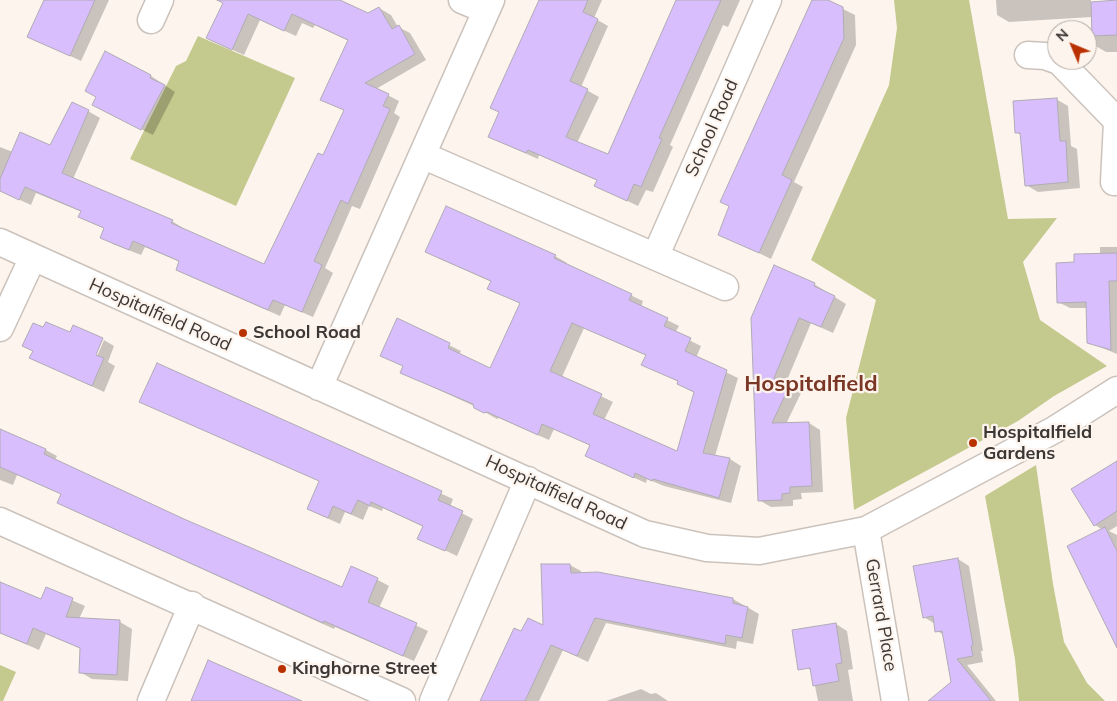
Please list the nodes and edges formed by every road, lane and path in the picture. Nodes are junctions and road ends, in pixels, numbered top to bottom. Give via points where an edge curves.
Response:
1 (462, 0) edge
2 (768, 0) edge
3 (488, 5) edge
4 (1028, 55) dead end
5 (1117, 121) edge
6 (422, 155) junction
7 (1114, 182) dead end
8 (0, 242) edge
9 (656, 255) junction
10 (33, 257) junction
11 (725, 286) dead end
12 (0, 328) edge
13 (319, 387) junction
14 (1117, 390) edge
15 (528, 480) junction
16 (0, 521) edge
17 (866, 530) junction
18 (192, 606) junction
19 (150, 701) edge
20 (402, 701) edge
21 (433, 701) edge
22 (895, 701) edge

1 - 3 street
2 - 9 street, School Road
3 - 6 street
4 - 5 street via 1059,61
5 - 7 street
6 - 9 street
6 - 13 street
8 - 10 street, Hospitalfield Road
9 - 11 street
10 - 12 street
10 - 13 street, Hospitalfield Road
13 - 15 street, Hospitalfield Road
14 - 17 street, Hospitalfield Road via 1054,430
15 - 17 street, Hospitalfield Road via 645,534 707,548 759,551
15 - 21 street
16 - 18 street
17 - 22 street, Gerrard Place
18 - 19 street
18 - 20 street

